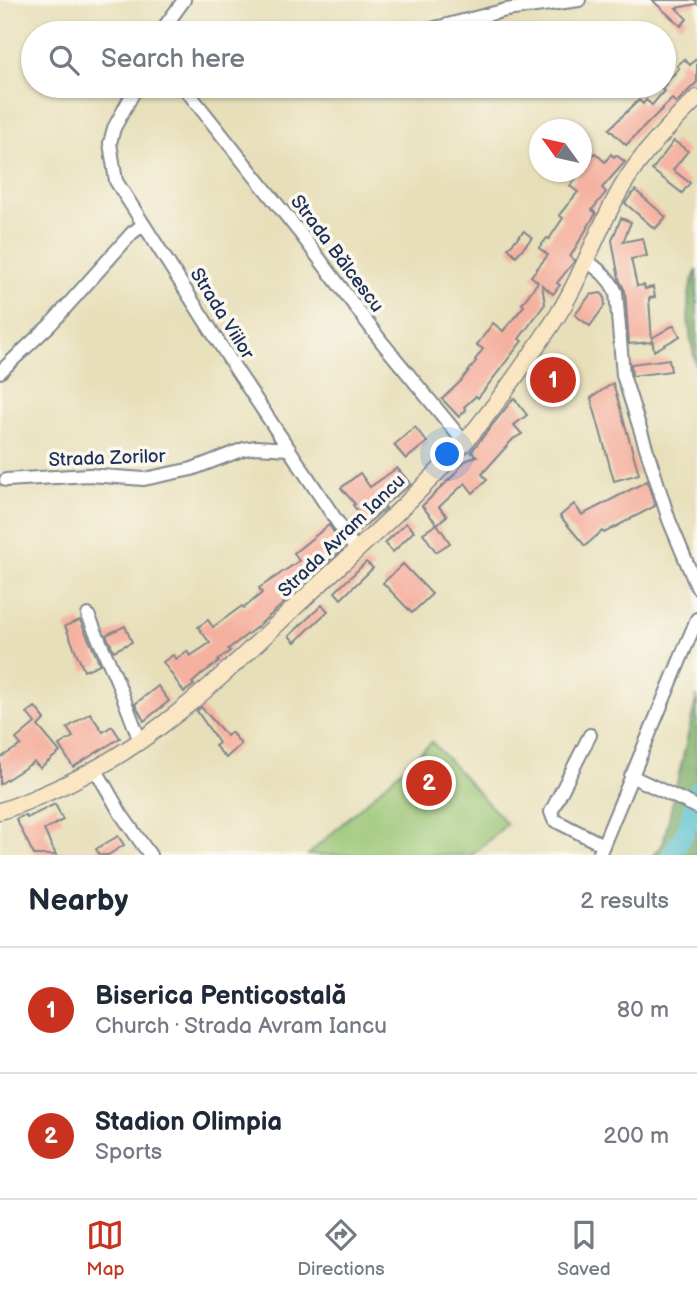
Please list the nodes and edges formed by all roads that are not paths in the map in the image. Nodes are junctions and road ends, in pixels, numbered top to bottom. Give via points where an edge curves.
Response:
1 (184, 0) edge
2 (579, 0) edge
3 (169, 21) edge
4 (463, 21) edge
5 (130, 98) edge
6 (193, 98) edge
7 (697, 98) edge
8 (143, 225) junction
9 (587, 261) junction
10 (0, 372) edge
11 (464, 442) junction
12 (289, 449) junction
13 (6, 480) dead end
14 (356, 550) junction
15 (697, 587) edge
16 (88, 615) dead end
17 (697, 619) edge
18 (590, 735) dead end
19 (140, 741) junction
20 (96, 770) junction
21 (631, 776) junction
22 (697, 807) edge
23 (0, 811) edge
24 (601, 850) edge
25 (145, 853) edge

1 - 3 street
2 - 4 street
5 - 8 street, Strada Viilor via 110,143 116,181
6 - 11 street, Strada Bălcescu
7 - 9 main road, Strada Avram Iancu via 623,185
8 - 10 street
8 - 12 street, Strada Viilor
9 - 11 main road, Strada Avram Iancu via 554,321
9 - 15 street via 616,292 622,376 669,520
11 - 14 main road, Strada Avram Iancu
12 - 13 street, Strada Zorilor via 244,449 192,469 144,479 89,475
12 - 14 street, Strada Viilor
14 - 19 main road, Strada Avram Iancu via 230,670
16 - 19 street
17 - 21 street
18 - 24 street via 551,812 554,820
19 - 20 main road, Strada Avram Iancu
20 - 23 main road, Strada Avram Iancu
20 - 25 street
21 - 22 street
21 - 24 street

